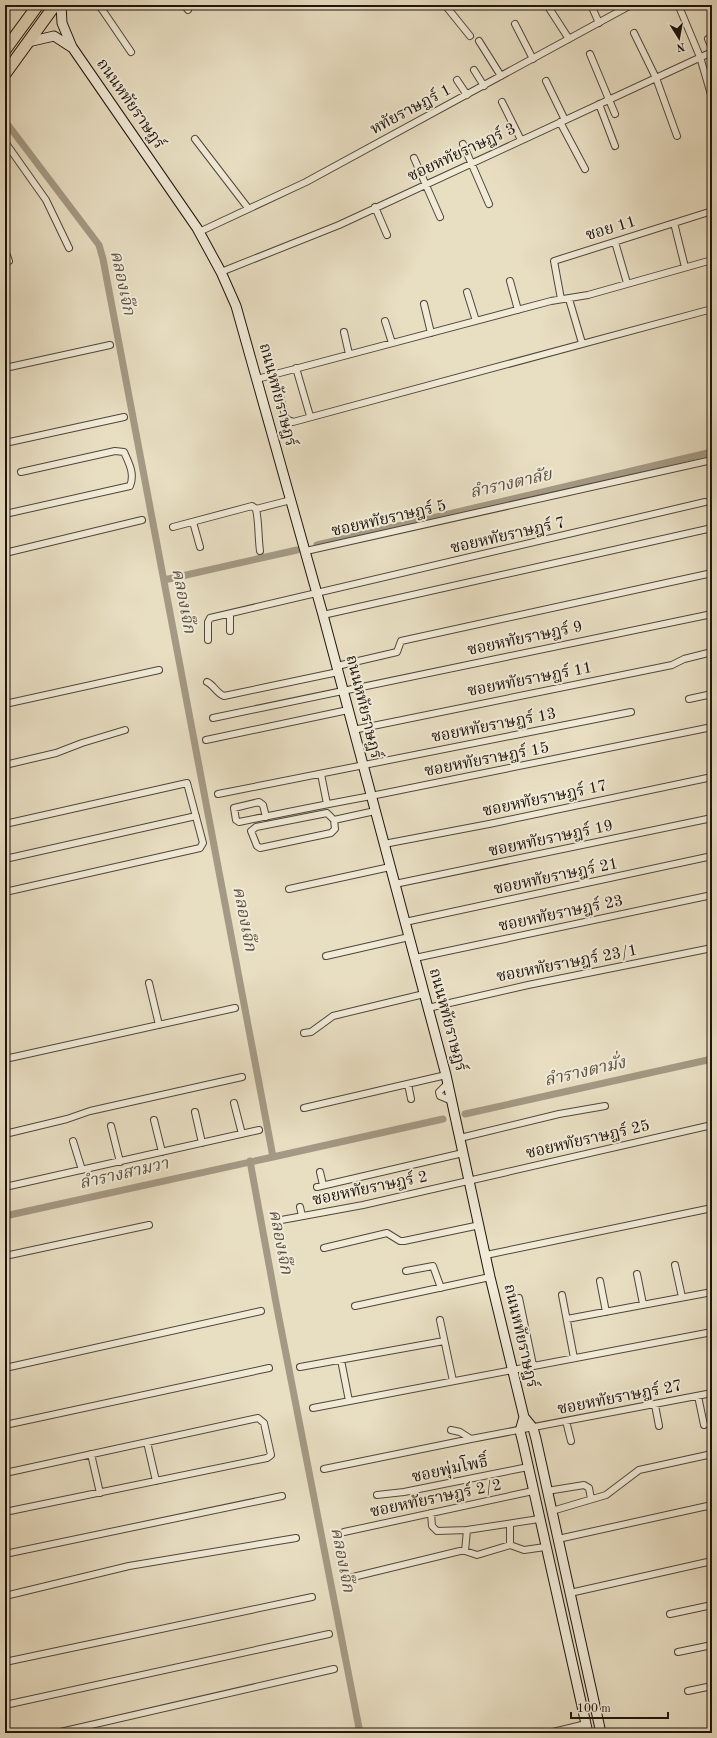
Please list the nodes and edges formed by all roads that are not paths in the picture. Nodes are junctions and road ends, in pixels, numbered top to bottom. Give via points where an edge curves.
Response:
1 (38, 5) edge
2 (55, 5) edge
3 (61, 5) edge
4 (99, 5) edge
5 (445, 5) edge
6 (547, 5) edge
7 (591, 5) edge
8 (631, 5) edge
9 (680, 9) dead end
10 (599, 22) junction
11 (514, 24) dead end
12 (634, 33) dead end
13 (470, 36) dead end
14 (569, 39) junction
15 (708, 39) dead end
16 (479, 41) dead end
17 (28, 42) junction
18 (72, 48) junction
19 (712, 48) edge
20 (5, 50) edge
21 (131, 52) dead end
22 (712, 52) edge
23 (590, 54) dead end
24 (700, 57) junction
25 (533, 59) junction
26 (474, 70) dead end
27 (5, 74) edge
28 (501, 76) junction
29 (656, 78) junction
30 (456, 80) dead end
31 (546, 81) dead end
32 (484, 86) junction
33 (466, 95) junction
34 (712, 98) edge
35 (610, 99) junction
36 (502, 102) dead end
37 (599, 104) junction
38 (615, 114) dead end
39 (563, 121) junction
40 (676, 136) dead end
41 (195, 140) dead end
42 (521, 140) junction
43 (5, 142) edge
44 (463, 144) dead end
45 (615, 146) dead end
46 (414, 158) dead end
47 (471, 163) junction
48 (585, 169) dead end
49 (426, 184) junction
50 (489, 204) dead end
51 (375, 207) junction
52 (248, 208) junction
53 (712, 211) edge
54 (440, 217) dead end
55 (674, 223) junction
56 (199, 232) junction
57 (387, 235) dead end
58 (615, 242) junction
59 (69, 248) dead end
60 (5, 250) edge
61 (712, 260) edge
62 (9, 261) dead end
63 (685, 267) junction
64 (221, 272) junction
65 (510, 280) dead end
66 (627, 283) junction
67 (467, 292) dead end
68 (562, 299) junction
69 (570, 299) junction
70 (424, 304) dead end
71 (712, 309) edge
72 (518, 310) junction
73 (385, 321) dead end
74 (476, 321) junction
75 (344, 332) dead end
76 (432, 333) junction
77 (392, 343) junction
78 (582, 343) junction
79 (110, 345) dead end
80 (349, 354) junction
81 (5, 368) edge
82 (296, 368) junction
83 (274, 374) junction
84 (257, 379) junction
85 (310, 416) junction
86 (124, 417) dead end
87 (5, 443) edge
88 (712, 460) edge
89 (21, 472) dead end
90 (291, 500) junction
91 (705, 502) dead end
92 (256, 509) junction
93 (5, 514) edge
94 (142, 520) dead end
95 (193, 522) junction
96 (173, 528) dead end
97 (712, 528) edge
98 (200, 547) dead end
99 (260, 551) dead end
100 (306, 551) junction
101 (5, 554) edge
102 (712, 573) edge
103 (317, 594) junction
104 (230, 614) junction
105 (712, 614) edge
106 (323, 615) junction
107 (230, 631) dead end
108 (208, 640) dead end
109 (712, 652) edge
110 (338, 669) junction
111 (159, 670) dead end
112 (207, 682) dead end
113 (343, 690) junction
114 (712, 694) edge
115 (689, 699) dead end
116 (5, 704) edge
117 (348, 710) junction
118 (631, 712) dead end
119 (213, 718) dead end
120 (712, 727) edge
121 (124, 730) dead end
122 (353, 730) junction
123 (206, 740) dead end
124 (5, 765) edge
125 (362, 765) junction
126 (321, 774) junction
127 (712, 778) edge
128 (218, 794) dead end
129 (371, 796) junction
130 (327, 804) junction
131 (375, 811) junction
132 (196, 816) junction
133 (266, 817) junction
134 (712, 818) edge
135 (334, 820) junction
136 (5, 824) edge
137 (384, 844) junction
138 (712, 856) edge
139 (5, 859) edge
140 (390, 867) junction
141 (395, 884) junction
142 (289, 889) dead end
143 (5, 892) edge
144 (712, 895) edge
145 (405, 922) junction
146 (409, 937) junction
147 (712, 948) edge
148 (326, 956) dead end
149 (415, 958) junction
150 (149, 983) dead end
151 (424, 994) junction
152 (235, 1008) dead end
153 (428, 1008) junction
154 (159, 1025) junction
155 (304, 1034) dead end
156 (5, 1059) edge
157 (242, 1077) dead end
158 (447, 1079) junction
159 (408, 1084) junction
160 (410, 1099) dead end
161 (234, 1103) dead end
162 (605, 1106) dead end
163 (304, 1108) dead end
164 (195, 1112) dead end
165 (154, 1120) dead end
166 (712, 1125) edge
167 (111, 1126) dead end
168 (259, 1130) dead end
169 (5, 1134) edge
170 (242, 1134) junction
171 (460, 1138) junction
172 (73, 1141) dead end
173 (202, 1143) junction
174 (162, 1152) junction
175 (463, 1153) junction
176 (120, 1162) junction
177 (82, 1170) junction
178 (320, 1172) dead end
179 (469, 1180) junction
180 (323, 1185) junction
181 (5, 1187) edge
182 (317, 1187) dead end
183 (300, 1207) dead end
184 (712, 1208) edge
185 (302, 1216) junction
186 (276, 1221) dead end
187 (150, 1224) dead end
188 (480, 1225) junction
189 (324, 1248) dead end
190 (486, 1255) junction
191 (5, 1256) edge
192 (675, 1265) dead end
193 (406, 1271) dead end
194 (637, 1274) dead end
195 (490, 1277) junction
196 (600, 1281) dead end
197 (441, 1288) junction
198 (712, 1292) edge
199 (562, 1295) dead end
200 (519, 1298) dead end
201 (682, 1298) junction
202 (643, 1304) junction
203 (355, 1306) dead end
204 (261, 1311) dead end
205 (606, 1312) junction
206 (567, 1319) junction
207 (440, 1320) dead end
208 (712, 1332) edge
209 (444, 1341) junction
210 (574, 1358) junction
211 (341, 1360) junction
212 (533, 1366) junction
213 (300, 1367) dead end
214 (5, 1368) edge
215 (269, 1368) dead end
216 (512, 1369) junction
217 (453, 1381) junction
218 (712, 1393) edge
219 (698, 1396) junction
220 (349, 1401) junction
221 (655, 1405) junction
222 (313, 1408) dead end
223 (524, 1417) junction
224 (566, 1422) junction
225 (5, 1425) edge
226 (704, 1425) dead end
227 (659, 1426) dead end
228 (533, 1428) junction
229 (451, 1430) dead end
230 (520, 1431) junction
231 (471, 1439) junction
232 (571, 1441) dead end
233 (147, 1442) junction
234 (91, 1454) junction
235 (712, 1454) edge
236 (528, 1467) junction
237 (324, 1469) dead end
238 (5, 1473) edge
239 (156, 1481) junction
240 (533, 1491) junction
241 (547, 1491) junction
242 (100, 1493) junction
243 (377, 1495) dead end
244 (282, 1496) dead end
245 (591, 1499) junction
246 (712, 1505) edge
247 (552, 1511) junction
248 (5, 1512) edge
249 (431, 1513) junction
250 (539, 1518) junction
251 (510, 1524) junction
252 (467, 1530) junction
253 (344, 1532) dead end
254 (296, 1538) dead end
255 (558, 1539) junction
256 (510, 1545) junction
257 (545, 1547) junction
258 (464, 1551) junction
259 (5, 1554) edge
260 (712, 1561) edge
261 (353, 1577) dead end
262 (570, 1593) junction
263 (5, 1596) edge
264 (312, 1596) dead end
265 (712, 1605) edge
266 (670, 1614) dead end
267 (329, 1634) dead end
268 (712, 1645) edge
269 (678, 1652) dead end
270 (5, 1662) edge
271 (334, 1669) dead end
272 (712, 1686) edge
273 (688, 1691) dead end
274 (5, 1705) edge
275 (587, 1728) edge
276 (56, 1733) edge
277 (549, 1733) edge
278 (601, 1733) edge

1 - 20 highway
2 - 17 highway
3 - 18 main road, ถนนหทัยราษฎร์ via 62,23
4 - 21 street
5 - 13 street
6 - 14 street
7 - 10 street
8 - 10 street, หทัยราษฎร์ 1
9 - 24 street
10 - 14 street, หทัยราษฎร์ 1
11 - 25 street
12 - 29 street
14 - 25 street, หทัยราษฎร์ 1
15 - 19 street
16 - 28 street
17 - 18 main road, ถนนหทัยราษฎร์ via 54,36
17 - 27 highway
18 - 56 main road, ถนนหทัยราษฎร์
22 - 24 street, ซอยหทัยราษฎร์ 3
23 - 35 street
24 - 29 street, ซอยหทัยราษฎร์ 3
24 - 34 street
25 - 28 street, หทัยราษฎร์ 1
26 - 32 street
28 - 32 street, หทัยราษฎร์ 1
29 - 35 street, ซอยหทัยราษฎร์ 3
29 - 40 street
30 - 33 street
31 - 39 street
32 - 33 street, หทัยราษฎร์ 1
33 - 52 street, หทัยราษฎร์ 1 via 306,182
35 - 37 street, ซอยหทัยราษฎร์ 3
35 - 38 street
36 - 42 street
37 - 39 street, ซอยหทัยราษฎร์ 3
37 - 45 street
39 - 42 street, ซอยหทัยราษฎร์ 3
39 - 48 street
41 - 52 street
42 - 47 street, ซอยหทัยราษฎร์ 3
43 - 59 street via 48,204
44 - 47 street
46 - 49 street
47 - 49 street, ซอยหทัยราษฎร์ 3
47 - 50 street
49 - 51 street, ซอยหทัยราษฎร์ 3
49 - 54 street
51 - 57 street
51 - 64 street, ซอยหทัยราษฎร์ 3 via 339,225
52 - 56 street, หทัยราษฎร์ 1
53 - 55 street, ซอย 11
55 - 58 street, ซอย 11
55 - 63 street
56 - 64 main road, ถนนหทัยราษฎร์
58 - 66 street
58 - 68 street, ซอย 11 via 554,261
60 - 62 street
61 - 63 street
63 - 66 street
64 - 84 main road, ถนนหทัยราษฎร์ via 236,306
65 - 72 street
66 - 69 street
67 - 74 street
68 - 69 street
68 - 72 street
69 - 78 street
70 - 76 street
71 - 78 street
72 - 74 street
73 - 77 street
74 - 76 street
75 - 80 street
76 - 77 street
77 - 80 street
78 - 85 street
79 - 81 street
80 - 82 street
82 - 83 street
82 - 85 street
83 - 84 street
83 - 85 street via 286,419 292,422
84 - 90 main road, ถนนหทัยราษฎร์
86 - 87 street
88 - 100 street, ซอยหทัยราษฎร์ 5
89 - 93 street via 115,451 124,452 133,480 130,486
90 - 92 street
90 - 100 main road, ถนนหทัยราษฎร์
91 - 103 street, ซอยหทัยราษฎร์ 7
92 - 95 street via 252,506
92 - 99 street
94 - 101 street
95 - 96 street
95 - 98 street
97 - 106 street
100 - 103 main road, ถนนหทัยราษฎร์
102 - 110 street via 401,641 397,652
103 - 104 street, ซอยหทัยราษฎร์ 7
103 - 106 main road, ถนนหทัยราษฎร์
104 - 107 street
104 - 108 street, ซอยหทัยราษฎร์ 7 via 208,620
105 - 113 street, ซอยหทัยราษฎร์ 9
106 - 110 main road, ถนนหทัยราษฎร์
109 - 122 street, ซอยหทัยราษฎร์ 11 via 672,665
110 - 112 street via 224,696
110 - 113 main road, ถนนหทัยราษฎร์
111 - 116 street
113 - 117 main road, ถนนหทัยราษฎร์
113 - 119 street, ซอยหทัยราษฎร์ 9
114 - 115 street
117 - 122 main road, ถนนหทัยราษฎร์
117 - 123 street
118 - 125 street, ซอยหทัยราษฎร์ 13
120 - 129 street, ซอยหทัยราษฎร์ 15
121 - 124 street via 56,753
122 - 125 main road, ถนนหทัยราษฎร์
125 - 126 street, ซอยหทัยราษฎร์ 13
125 - 129 main road, ถนนหทัยราษฎร์
126 - 128 street, ซอยหทัยราษฎร์ 13
126 - 130 street
127 - 137 street, ซอยหทัยราษฎร์ 17
129 - 130 street, ซอยหทัยราษฎร์ 15
129 - 131 main road, ถนนหทัยราษฎร์
130 - 133 street, ซอยหทัยราษฎร์ 15
131 - 135 street
131 - 137 main road, ถนนหทัยราษฎร์
132 - 136 street via 188,784 185,783
132 - 139 street
132 - 143 street via 203,843 200,848
133 - 133 street, ซอยหทัยราษฎร์ 15 via 263,805 259,802 234,808 236,820 239,822
134 - 141 street, ซอยหทัยราษฎร์ 19
135 - 135 street via 326,813 316,814 256,827 251,831 260,848 331,833 335,829
137 - 140 main road, ถนนหทัยราษฎร์
138 - 145 street, ซอยหทัยราษฎร์ 21
140 - 141 main road, ถนนหทัยราษฎร์
140 - 142 street
141 - 145 main road, ถนนหทัยราษฎร์
144 - 149 street, ซอยหทัยราษฎร์ 23
145 - 146 main road, ถนนหทัยราษฎร์
146 - 148 street
146 - 149 main road, ถนนหทัยราษฎร์
147 - 153 street, ซอยหทัยราษฎร์ 23/1
149 - 151 main road, ถนนหทัยราษฎร์
150 - 154 street
151 - 153 main road, ถนนหทัยราษฎร์
151 - 155 street via 333,1016
152 - 154 street
153 - 158 main road, ถนนหทัยราษฎร์
154 - 156 street
157 - 169 street via 90,1111
158 - 159 street
158 - 171 main road, ถนนหทัยราษฎร์
159 - 160 street
159 - 163 street
161 - 170 street
162 - 171 street via 559,1114
164 - 173 street
165 - 174 street
166 - 179 street, ซอยหทัยราษฎร์ 25
167 - 176 street
168 - 170 street
170 - 173 street
171 - 175 main road, ถนนหทัยราษฎร์
172 - 177 street
173 - 174 street
174 - 176 street
175 - 179 main road, ถนนหทัยราษฎร์
175 - 180 street
176 - 177 street
177 - 181 street
178 - 180 street
179 - 185 street, ซอยหทัยราษฎร์ 2 via 363,1205
179 - 188 main road, ถนนหทัยราษฎร์
180 - 182 street
183 - 185 street
184 - 190 street
185 - 186 street, ซอยหทัยราษฎร์ 2
187 - 191 street
188 - 189 street via 404,1241 386,1233
188 - 190 main road, ถนนหทัยราษฎร์
190 - 195 main road, ถนนหทัยราษฎร์
192 - 201 street
193 - 197 street via 433,1266
194 - 202 street
195 - 197 street
195 - 216 main road, ถนนหทัยราษฎร์
196 - 205 street
197 - 203 street
198 - 201 street
199 - 206 street
200 - 212 street
201 - 202 street
202 - 205 street
204 - 214 street
205 - 206 street
206 - 210 street
207 - 209 street
208 - 210 street
209 - 211 street
209 - 217 street
210 - 212 street
211 - 213 street
211 - 220 street
212 - 216 street
215 - 225 street
216 - 217 street
216 - 223 main road, ถนนหทัยราษฎร์
217 - 220 street
218 - 219 street, ซอยหทัยราษฎร์ 27
219 - 221 street, ซอยหทัยราษฎร์ 27
219 - 226 street
220 - 222 street
221 - 224 street, ซอยหทัยราษฎร์ 27
221 - 227 street
223 - 228 main road, ถนนหทัยราษฎร์
223 - 230 main road, ถนนหทัยราษฎร์
224 - 228 street, ซอยหทัยราษฎร์ 27
224 - 232 street
228 - 230 street, ซอยหทัยราษฎร์ 27
228 - 241 main road, ถนนหทัยราษฎร์
229 - 231 street
230 - 231 street, ซอยหทัยราษฎร์ 27
230 - 236 main road, ถนนหทัยราษฎร์
231 - 237 street, ซอยหทัยราษฎร์ 27
233 - 234 street
233 - 239 street
233 - 239 street via 258,1418 264,1423 271,1455 269,1458
234 - 238 street
234 - 242 street
235 - 245 street via 639,1470 606,1495
236 - 240 main road, ถนนหทัยราษฎร์
236 - 243 street, ซอยพุ่มโพธิ์
239 - 242 street
240 - 249 street, ซอยหทัยราษฎร์ 2/2
240 - 250 main road, ถนนหทัยราษฎร์
241 - 245 street via 584,1485 589,1488
241 - 247 main road, ถนนหทัยราษฎร์
242 - 248 street
244 - 259 street
245 - 247 street
246 - 255 street
247 - 255 main road, ถนนหทัยราษฎร์
249 - 252 street via 432,1526 437,1531
249 - 253 street, ซอยหทัยราษฎร์ 2/2
250 - 251 street
250 - 257 main road, ถนนหทัยราษฎร์
251 - 252 street
251 - 256 street
252 - 258 street
254 - 263 street via 129,1566
255 - 262 main road, ถนนหทัยราษฎร์
256 - 257 street via 524,1550
256 - 258 street via 476,1555
257 - 275 main road, ถนนหทัยราษฎร์
258 - 261 street
260 - 262 street
262 - 278 main road, ถนนหทัยราษฎร์
264 - 270 street
265 - 266 street
267 - 274 street
268 - 269 street
271 - 276 street
272 - 273 street
275 - 277 street

